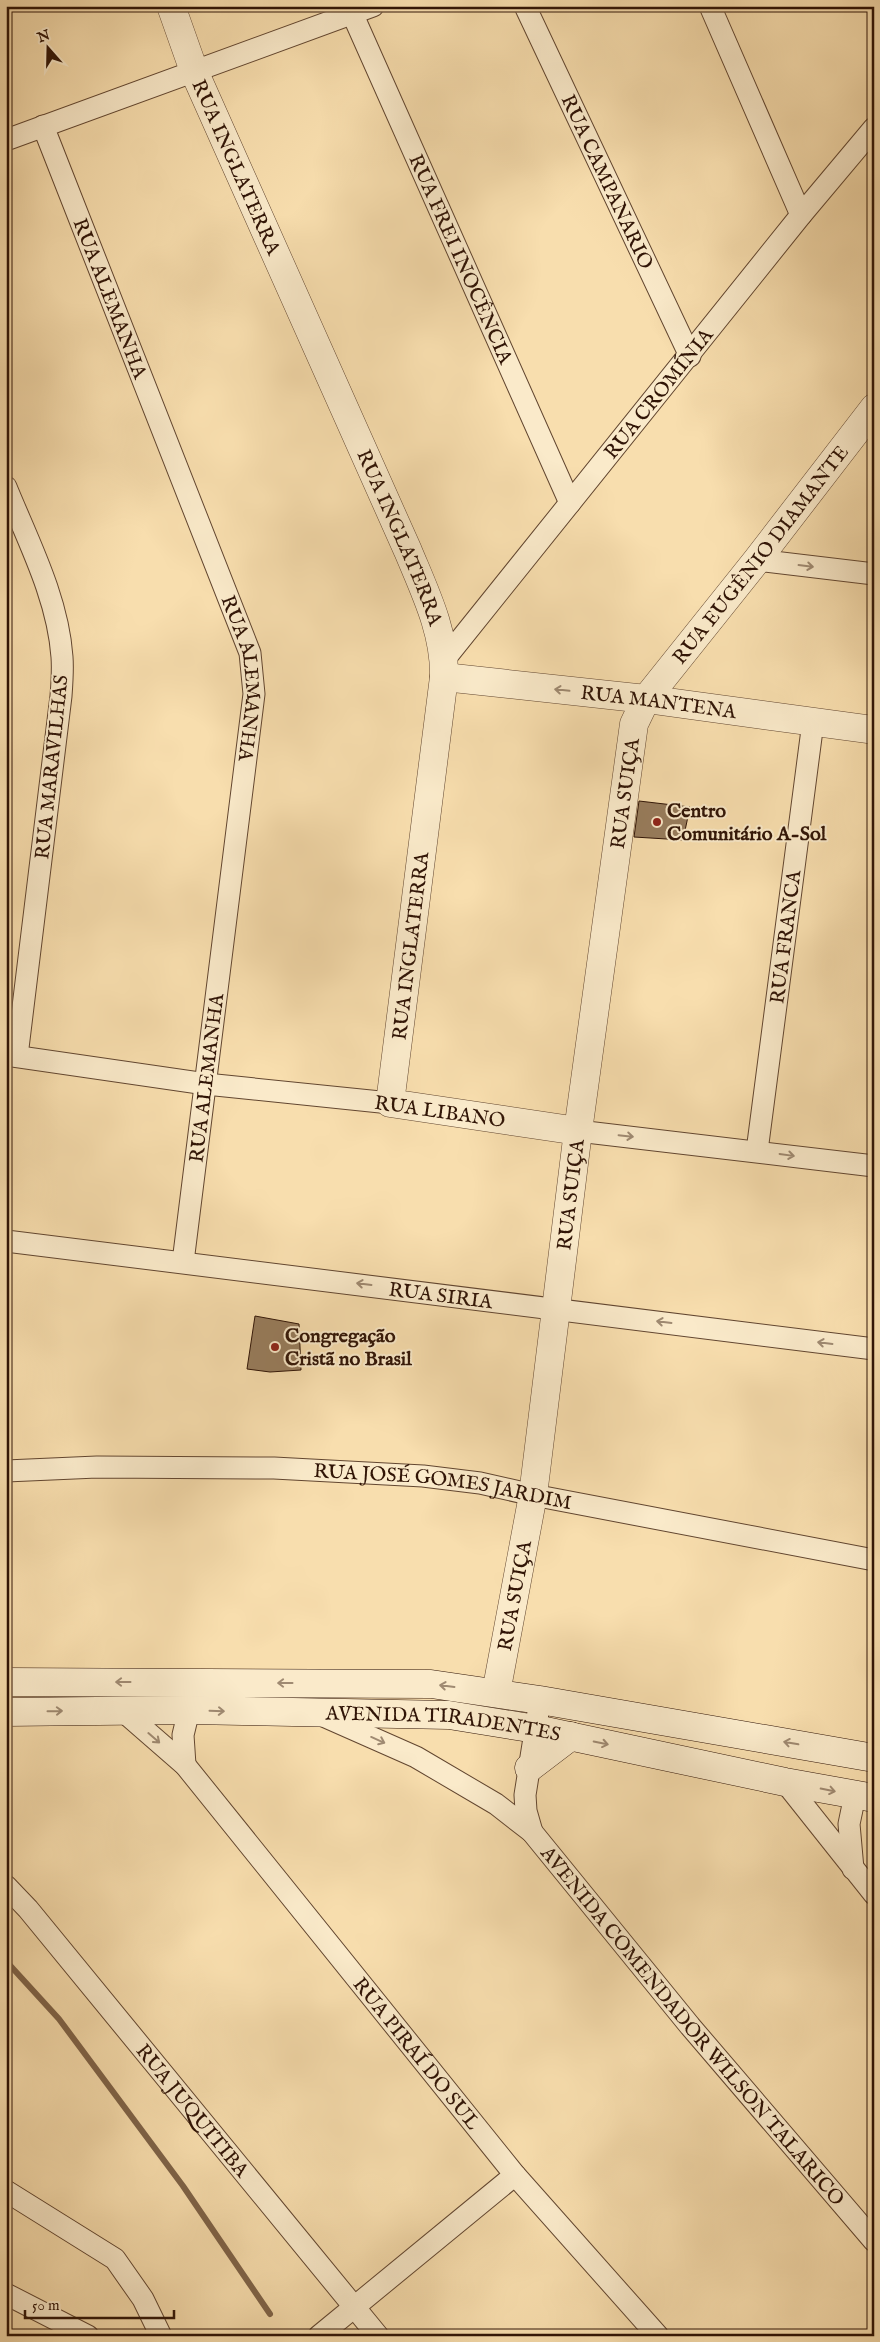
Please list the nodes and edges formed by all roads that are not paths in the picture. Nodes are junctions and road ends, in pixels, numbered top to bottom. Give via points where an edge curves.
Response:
1 (171, 6) edge
2 (373, 6) edge
3 (525, 6) edge
4 (710, 6) edge
5 (352, 14) junction
6 (194, 71) junction
7 (43, 126) junction
8 (874, 128) edge
9 (6, 140) edge
10 (802, 215) junction
11 (690, 356) junction
12 (874, 408) edge
13 (6, 487) edge
14 (570, 504) junction
15 (757, 560) junction
16 (874, 574) edge
17 (444, 669) junction
18 (646, 699) junction
19 (813, 722) junction
20 (874, 730) edge
21 (12, 1055) edge
22 (206, 1084) junction
23 (390, 1103) junction
24 (578, 1131) junction
25 (757, 1151) junction
26 (874, 1166) edge
27 (6, 1241) edge
28 (183, 1262) junction
29 (556, 1308) junction
30 (874, 1349) edge
31 (6, 1472) edge
32 (533, 1495) junction
33 (874, 1560) edge
34 (6, 1682) edge
35 (496, 1692) junction
36 (540, 1700) junction
37 (189, 1710) junction
38 (123, 1711) junction
39 (6, 1712) edge
40 (317, 1713) junction
41 (536, 1730) junction
42 (571, 1736) junction
43 (874, 1758) edge
44 (185, 1765) junction
45 (529, 1768) junction
46 (785, 1782) junction
47 (864, 1797) edge
48 (532, 1832) junction
49 (853, 1870) junction
50 (6, 1886) edge
51 (874, 1894) edge
52 (515, 2175) junction
53 (6, 2191) edge
54 (874, 2241) edge
55 (6, 2294) edge
56 (354, 2308) junction
57 (88, 2336) edge
58 (161, 2336) edge
59 (319, 2336) edge
60 (378, 2336) edge
61 (658, 2336) edge

1 - 6 street, RUA INGLATERRA
2 - 5 street
3 - 11 street, RUA CAMPANARIO
4 - 10 street
5 - 6 street
5 - 14 street, RUA FREI INOCÊNCIA
6 - 7 street
6 - 17 street, RUA INGLATERRA via 430,602
7 - 9 street
7 - 22 street, RUA ALEMANHA via 250,653 254,694
8 - 10 street, RUA CROMÍNIA
10 - 11 street, RUA CROMÍNIA
11 - 14 street, RUA CROMÍNIA
12 - 15 street, RUA EUGÊNIO DIAMANTE
13 - 21 street, RUA MARAVILHAS via 45,584 62,658 61,696
14 - 17 street, RUA CROMÍNIA
15 -> 16 street
15 - 18 street, RUA EUGÊNIO DIAMANTE
18 -> 17 street, RUA MANTENA
17 - 23 street, RUA INGLATERRA
18 - 19 street, RUA MANTENA
18 - 24 street, RUA SUIÇA via 634,724 630,742
19 - 20 street, RUA MANTENA
19 - 25 street, RUA FRANCA
21 - 22 street, RUA LIBANO
22 - 23 street, RUA LIBANO
22 - 28 street, RUA ALEMANHA
23 - 24 street, RUA LIBANO
24 -> 25 street, RUA LIBANO
24 - 29 street, RUA SUIÇA
25 -> 26 street, RUA LIBANO
27 - 28 street, RUA SIRIA
29 -> 28 street, RUA SIRIA
30 -> 29 street, RUA SIRIA
29 - 32 street, RUA SUIÇA
31 - 32 street, RUA JOSÉ GOMES JARDIM via 97,1466 274,1468 423,1476 480,1483
32 - 33 street, RUA JOSÉ GOMES JARDIM
32 - 35 street, RUA SUIÇA
35 -> 34 street, AVENIDA TIRADENTES via 431,1684
35 - 36 street, AVENIDA TIRADENTES
36 - 41 street, AVENIDA COMENDADOR WILSON TALARICO
43 -> 36 street, AVENIDA TIRADENTES
37 - 38 street, AVENIDA TIRADENTES
37 -> 40 street, AVENIDA TIRADENTES
37 - 44 street via 183,1735
39 -> 38 street, AVENIDA TIRADENTES
38 -> 44 street, RUA PIRAÍ DO SUL
40 - 41 street, AVENIDA TIRADENTES via 449,1715
40 -> 48 street, AVENIDA COMENDADOR WILSON TALARICO via 431,1766 496,1804
41 - 42 street, AVENIDA TIRADENTES
41 - 45 street, AVENIDA COMENDADOR WILSON TALARICO
42 - 45 street
42 -> 46 street, AVENIDA TIRADENTES
44 - 52 street, RUA PIRAÍ DO SUL
45 - 48 street, AVENIDA COMENDADOR WILSON TALARICO via 525,1795
46 -> 47 street, AVENIDA TIRADENTES
46 - 49 street
47 - 49 street via 849,1831
48 - 54 street, AVENIDA COMENDADOR WILSON TALARICO via 690,2026
49 - 51 street
50 - 56 street, RUA JUQUITIBA
52 - 56 street
52 - 61 street, RUA PIRAÍ DO SUL
53 - 58 street via 115,2259 143,2300
55 - 57 street
56 - 59 street
56 - 60 street, RUA JUQUITIBA

